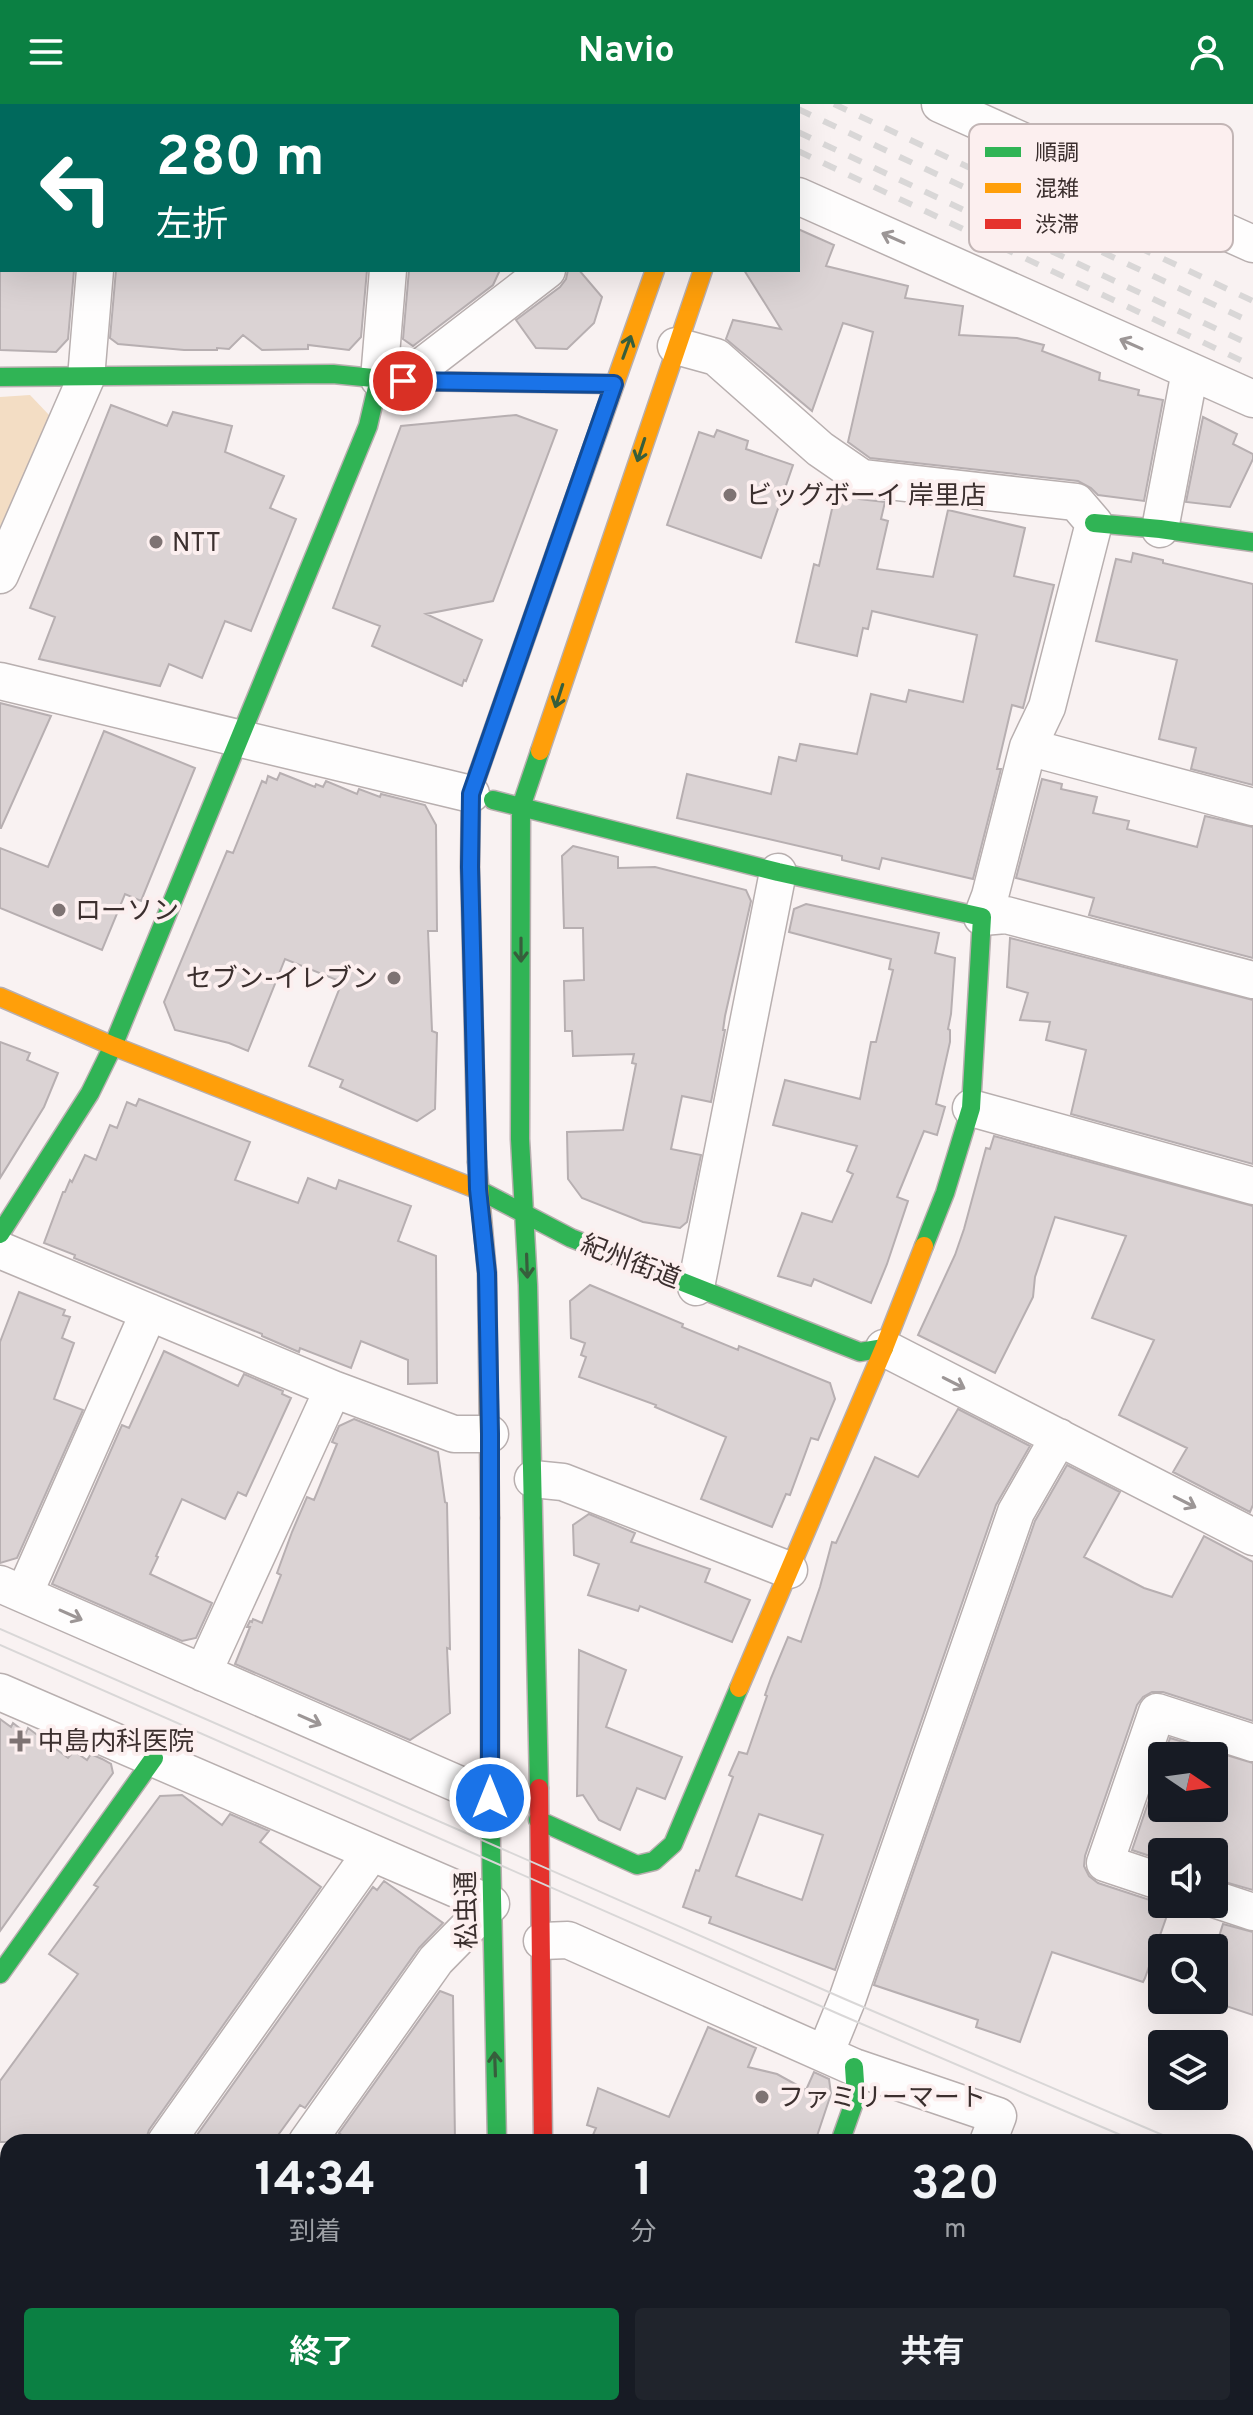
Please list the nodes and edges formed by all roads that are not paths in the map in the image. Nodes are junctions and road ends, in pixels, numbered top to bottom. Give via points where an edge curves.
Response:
1 (940, 104) edge
2 (985, 124) edge
3 (800, 197) edge
4 (1233, 235) edge
5 (1253, 244) edge
6 (95, 272) edge
7 (388, 272) edge
8 (544, 272) edge
9 (654, 272) edge
10 (702, 272) edge
11 (676, 346) junction
12 (1190, 371) junction
13 (0, 377) edge
14 (86, 378) junction
15 (391, 380) junction
16 (614, 384) junction
17 (1253, 399) edge
18 (1094, 523) junction
19 (1160, 529) junction
20 (1253, 542) edge
21 (0, 575) edge
22 (0, 681) edge
23 (241, 738) junction
24 (1028, 747) junction
25 (471, 794) junction
26 (521, 807) junction
27 (1253, 807) edge
28 (778, 872) junction
29 (982, 917) junction
30 (1253, 980) edge
31 (0, 997) edge
32 (113, 1046) junction
33 (971, 1108) junction
34 (1253, 1186) edge
35 (478, 1189) junction
36 (525, 1216) junction
37 (0, 1234) edge
38 (0, 1250) edge
39 (696, 1287) junction
40 (149, 1312) junction
41 (884, 1348) junction
42 (333, 1389) junction
43 (490, 1434) junction
44 (1059, 1437) junction
45 (533, 1479) junction
46 (1253, 1537) edge
47 (789, 1570) junction
48 (12, 1589) edge
49 (203, 1673) junction
50 (0, 1692) edge
51 (1253, 1743) edge
52 (154, 1758) junction
53 (490, 1798) junction
54 (538, 1820) junction
55 (371, 1853) junction
56 (1148, 1877) edge
57 (491, 1904) junction
58 (1228, 1904) edge
59 (1253, 1912) edge
60 (542, 1941) junction
61 (0, 1974) edge
62 (840, 2061) junction
63 (172, 2134) edge
64 (313, 2134) edge
65 (497, 2134) edge
66 (543, 2134) edge
67 (843, 2134) edge
68 (991, 2134) edge

1 - 2 street
12 -> 3 street
4 - 5 street
6 - 14 street
7 - 15 street
8 - 15 street
16 -> 9 street, 松虫通
10 - 11 street
11 - 18 street via 716,357 820,449 862,478 1076,502
11 -> 26 street
12 - 17 street
12 - 19 street
13 - 14 street
14 - 15 street via 333,374
14 - 21 street
15 - 16 street
15 - 23 street
16 - 25 street, 松虫通
18 - 19 street
18 - 24 street via 1047,707
19 - 20 street
22 - 23 street
23 - 25 street
23 - 32 street
24 - 27 street
24 - 29 street
25 - 26 street
25 - 35 street, 松虫通
26 - 28 street
26 -> 36 street via 520,1139
28 - 29 street
28 - 39 street
29 - 30 street via 1006,915
29 - 33 street
31 - 32 street, 紀州街道
32 - 35 street, 紀州街道
32 - 37 street via 90,1093
33 - 34 street
33 - 41 street via 945,1193
35 - 36 street, 紀州街道
35 - 43 street, 松虫通 via 487,1273
36 - 39 street, 紀州街道
36 -> 45 street
38 - 40 street
39 - 41 street, 紀州街道 via 860,1352
40 - 42 street
40 - 48 street
41 -> 44 street, 紀州街道
41 - 47 street
42 - 43 street via 454,1434
42 - 49 street
43 - 53 street, 松虫通
44 -> 46 street, 紀州街道
44 - 62 street via 1016,1512 847,2000
45 - 47 street via 563,1482
45 - 54 street
47 - 54 street via 673,1844 654,1861 637,1865
48 -> 49 street
49 -> 53 street
50 - 52 street
51 - 56 street via 1157,1712 1105,1863
52 - 55 street
52 - 61 street
53 - 57 street, 松虫通
54 - 60 street
55 - 57 street
55 - 63 street
57 - 64 street via 436,1960
65 -> 57 street, 松虫通
58 - 59 street
60 - 62 street via 568,1940
60 - 66 street
62 - 67 street via 856,2097
62 - 68 street via 998,2116

